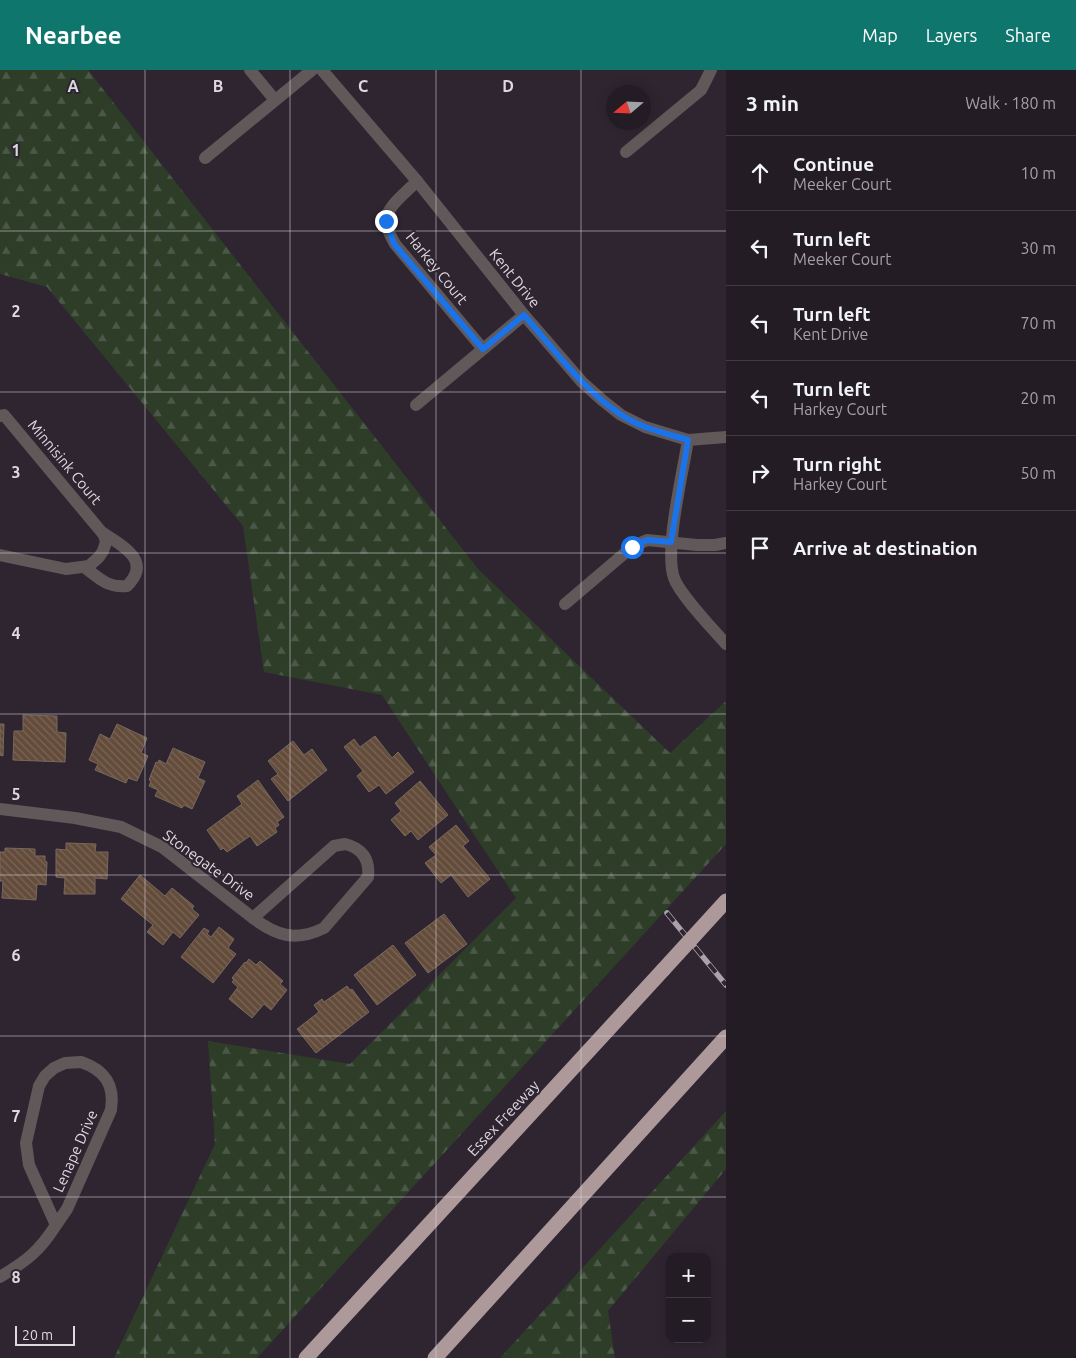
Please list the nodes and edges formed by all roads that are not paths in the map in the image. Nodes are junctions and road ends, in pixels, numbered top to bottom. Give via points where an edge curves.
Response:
1 (250, 70) edge
2 (312, 70) edge
3 (322, 70) edge
4 (711, 70) edge
5 (275, 100) junction
6 (626, 152) dead end
7 (205, 158) dead end
8 (417, 181) junction
9 (524, 315) junction
10 (483, 349) junction
11 (416, 405) dead end
12 (0, 416) edge
13 (726, 436) edge
14 (688, 440) junction
15 (103, 533) junction
16 (671, 542) junction
17 (726, 542) edge
18 (0, 555) edge
19 (84, 567) junction
20 (565, 604) dead end
21 (726, 644) edge
22 (0, 810) edge
23 (726, 901) edge
24 (253, 918) junction
25 (724, 1039) edge
26 (56, 1226) junction
27 (0, 1277) edge
28 (306, 1358) edge
29 (435, 1358) edge

1 - 5 street
2 - 5 street
3 - 8 street, Kent Drive
4 - 6 street via 701,90
5 - 7 street
8 - 9 street, Kent Drive
8 - 10 street, Harkey Court via 389,210 386,221 390,234 394,244
9 - 10 street
9 - 14 street, Kent Drive via 582,382 621,415 645,427
10 - 11 street
12 - 15 street, Minnisink Court via 4,415
13 - 14 street, Kent Drive
14 - 16 street
15 - 19 street via 106,542 103,551 99,558
15 - 19 street, Minnisink Court via 135,558 138,568 135,578 127,586 116,587
16 - 17 street via 714,546
16 - 20 street via 647,540 632,547
16 - 21 street via 674,577
18 - 19 street via 66,569
22 - 24 street, Stonegate Drive via 75,818 121,827 162,847
23 - 28 highway, Essex Freeway, bridge
24 - 24 street, Stonegate Drive via 282,935 299,936 324,928 368,877 369,867 364,855 355,846 334,846
25 - 29 highway
26 - 26 street, Lenape Drive via 67,1209 111,1110 113,1098 104,1076 81,1062 65,1063 45,1076 39,1086 26,1143 28,1164
26 - 27 street, Lenape Drive via 45,1244

